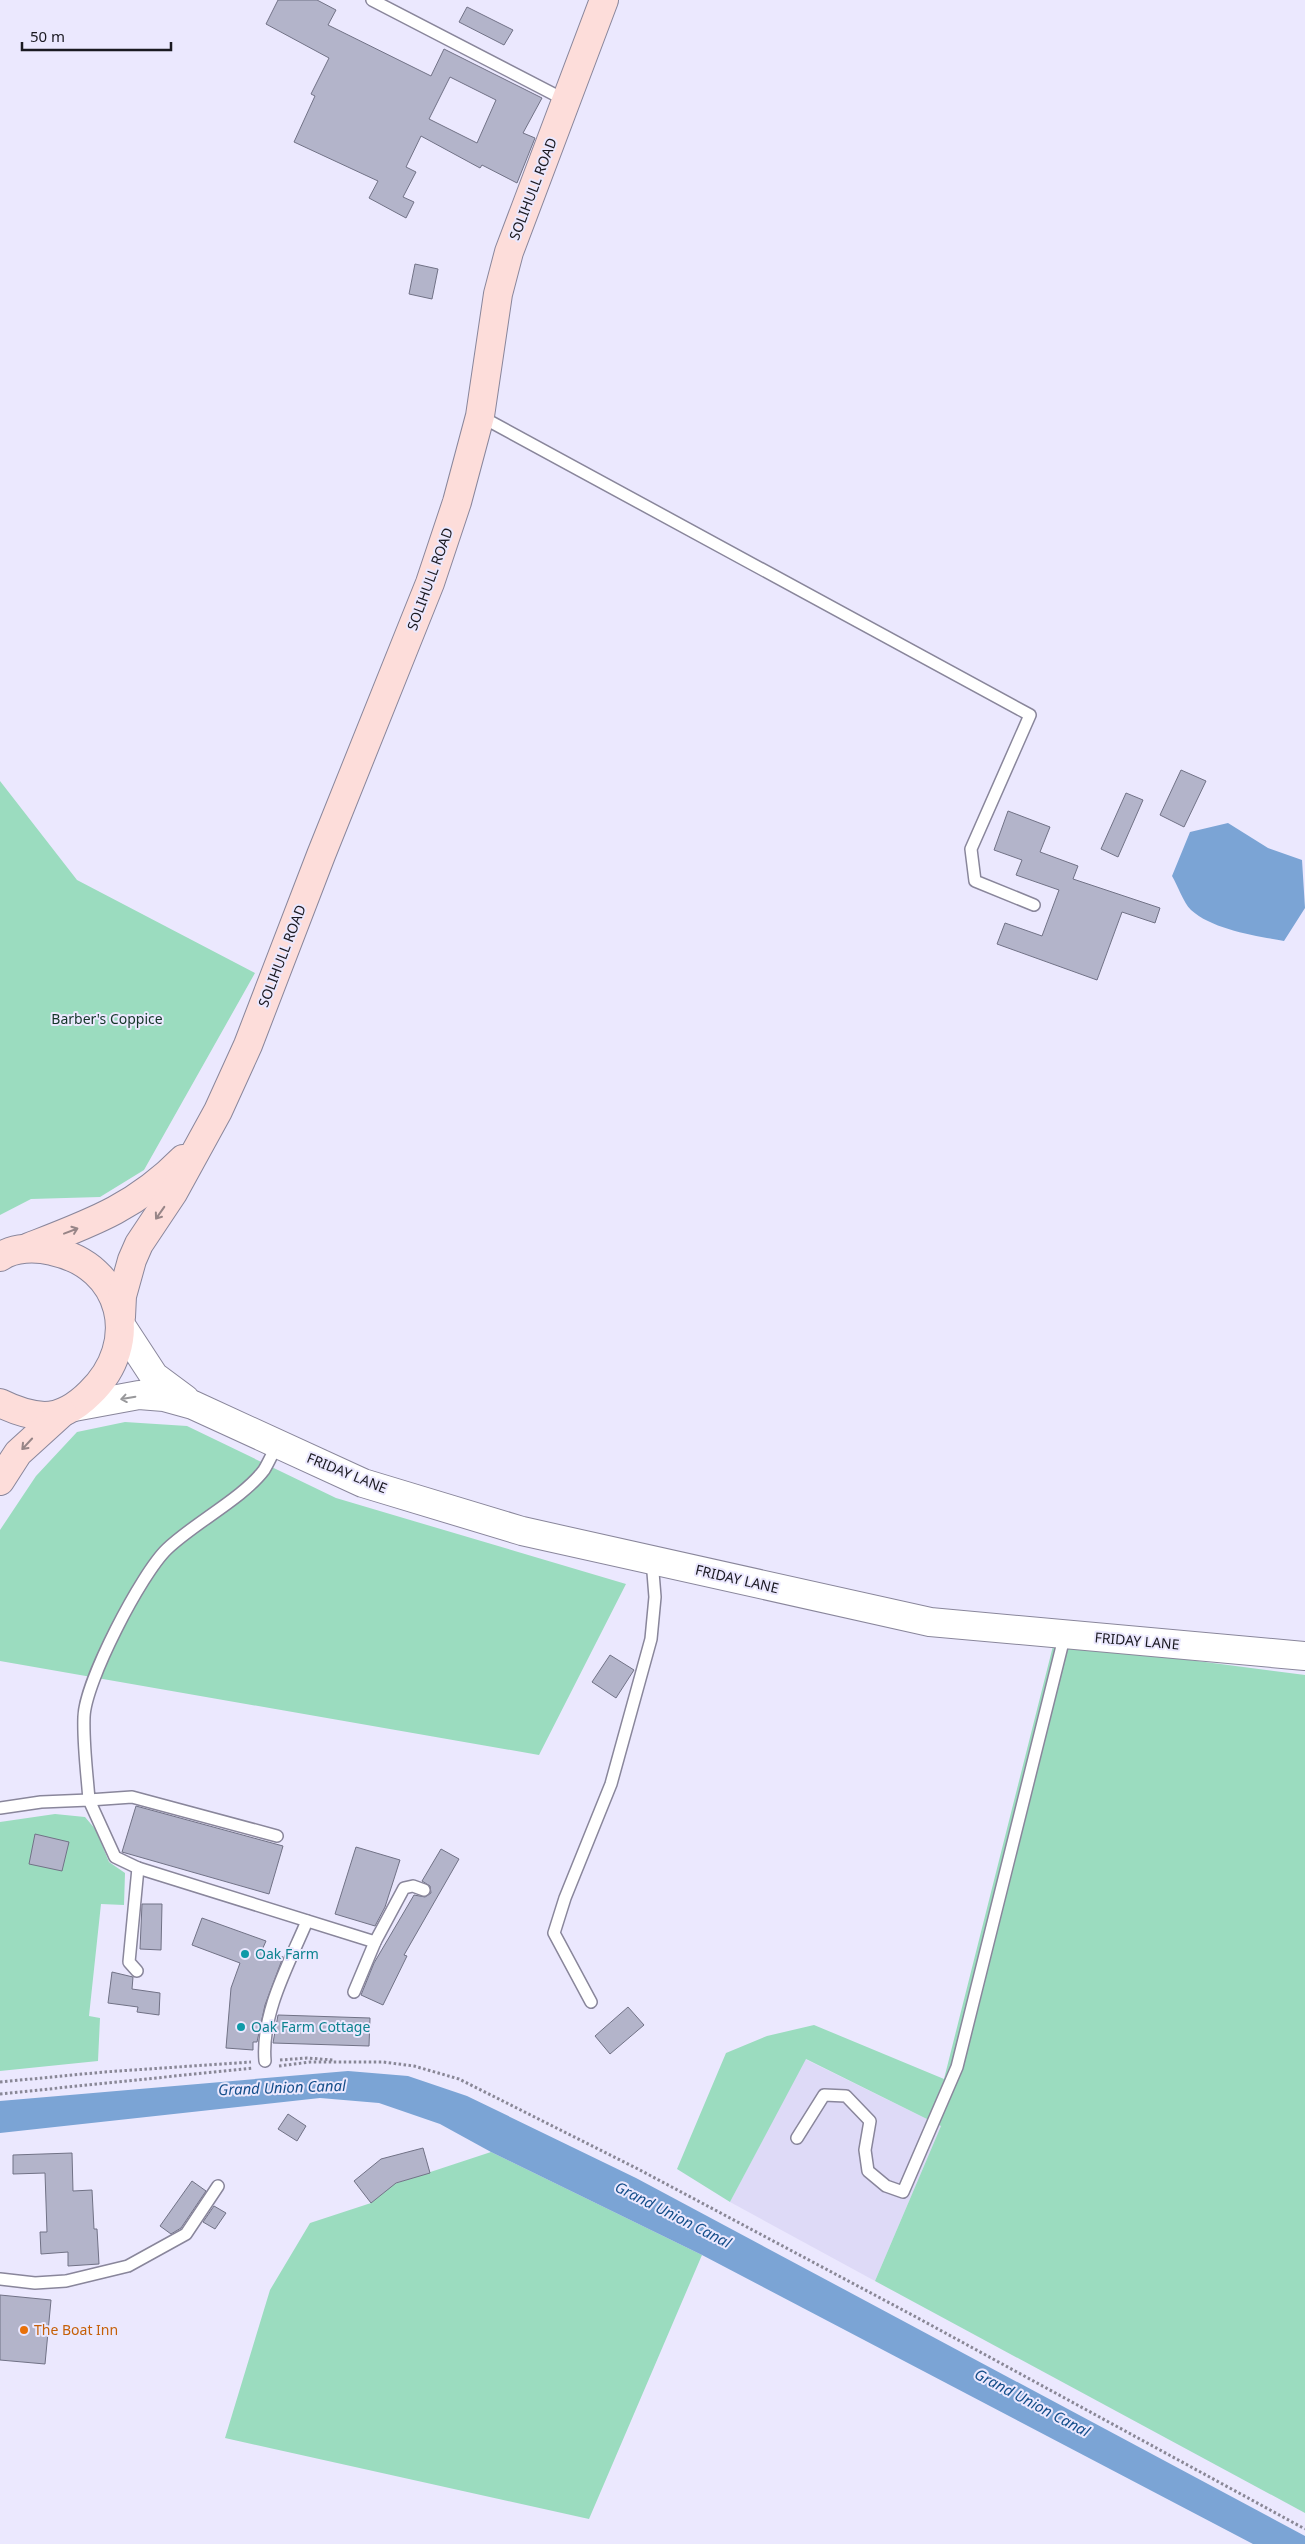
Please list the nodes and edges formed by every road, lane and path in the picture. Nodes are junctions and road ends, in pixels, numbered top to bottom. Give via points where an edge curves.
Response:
1 (372, 0) edge
2 (604, 0) edge
3 (567, 101) junction
4 (480, 416) junction
5 (1034, 905) dead end
6 (202, 1140) junction
7 (7, 1253) edge
8 (121, 1322) junction
9 (0, 1403) edge
10 (192, 1405) junction
11 (68, 1410) junction
12 (278, 1443) junction
13 (0, 1481) edge
14 (652, 1560) junction
15 (1065, 1634) junction
16 (1305, 1656) edge
17 (89, 1800) junction
18 (0, 1808) edge
19 (277, 1836) dead end
20 (138, 1868) junction
21 (424, 1890) dead end
22 (307, 1921) junction
23 (376, 1942) junction
24 (137, 1971) dead end
25 (354, 1992) dead end
26 (591, 2002) dead end
27 (352, 2061) junction
28 (269, 2063) junction
29 (254, 2068) dead end
30 (0, 2082) edge
31 (0, 2094) edge
32 (797, 2138) dead end
33 (218, 2186) dead end
34 (0, 2279) edge
35 (1305, 2528) edge

1 - 3 lane
2 - 3 main road, SOLIHULL ROAD
3 - 4 main road, SOLIHULL ROAD via 509,252 498,294
4 - 5 lane via 1030,715 971,849 974,881
4 - 6 main road, SOLIHULL ROAD via 457,502 430,583 248,1045
7 -> 6 main road, SOLIHULL ROAD via 120,1209 155,1185
6 -> 8 main road, SOLIHULL ROAD via 132,1260 122,1296
7 - 8 main road via 60,1252 88,1266 110,1292
8 - 10 street, FRIDAY LANE via 154,1376
8 - 11 main road, SOLIHULL ROAD via 120,1346 109,1372 98,1386
9 - 11 main road via 29,1414 45,1416
10 -> 11 street, FRIDAY LANE via 164,1397 139,1396
10 - 12 street, FRIDAY LANE
11 -> 13 main road, SOLIHULL ROAD via 23,1448
12 - 14 street, FRIDAY LANE via 363,1483 522,1531
12 - 17 lane via 264,1470 248,1486 166,1550 147,1576 107,1647 92,1680 84,1716
14 - 15 street, FRIDAY LANE via 930,1622
14 - 26 lane via 655,1597 650,1639 611,1784 554,1933
15 - 16 street, FRIDAY LANE
15 - 32 lane via 957,2067 903,2192 886,2186 868,2171 865,2150 870,2121 846,2096 824,2095
17 - 18 lane
17 - 19 lane via 132,1796
17 - 20 lane via 115,1857
20 - 22 lane
20 - 24 lane via 129,1962
21 - 23 lane via 413,1886 404,1888
22 - 23 lane
22 - 28 lane via 274,2001 264,2040
23 - 25 lane
27 - 28 path
27 - 28 path via 307,2058
27 - 35 path via 414,2066 459,2079 916,2317
28 - 30 path via 104,2072
29 - 31 path
33 - 34 lane via 186,2234 128,2266 66,2281

